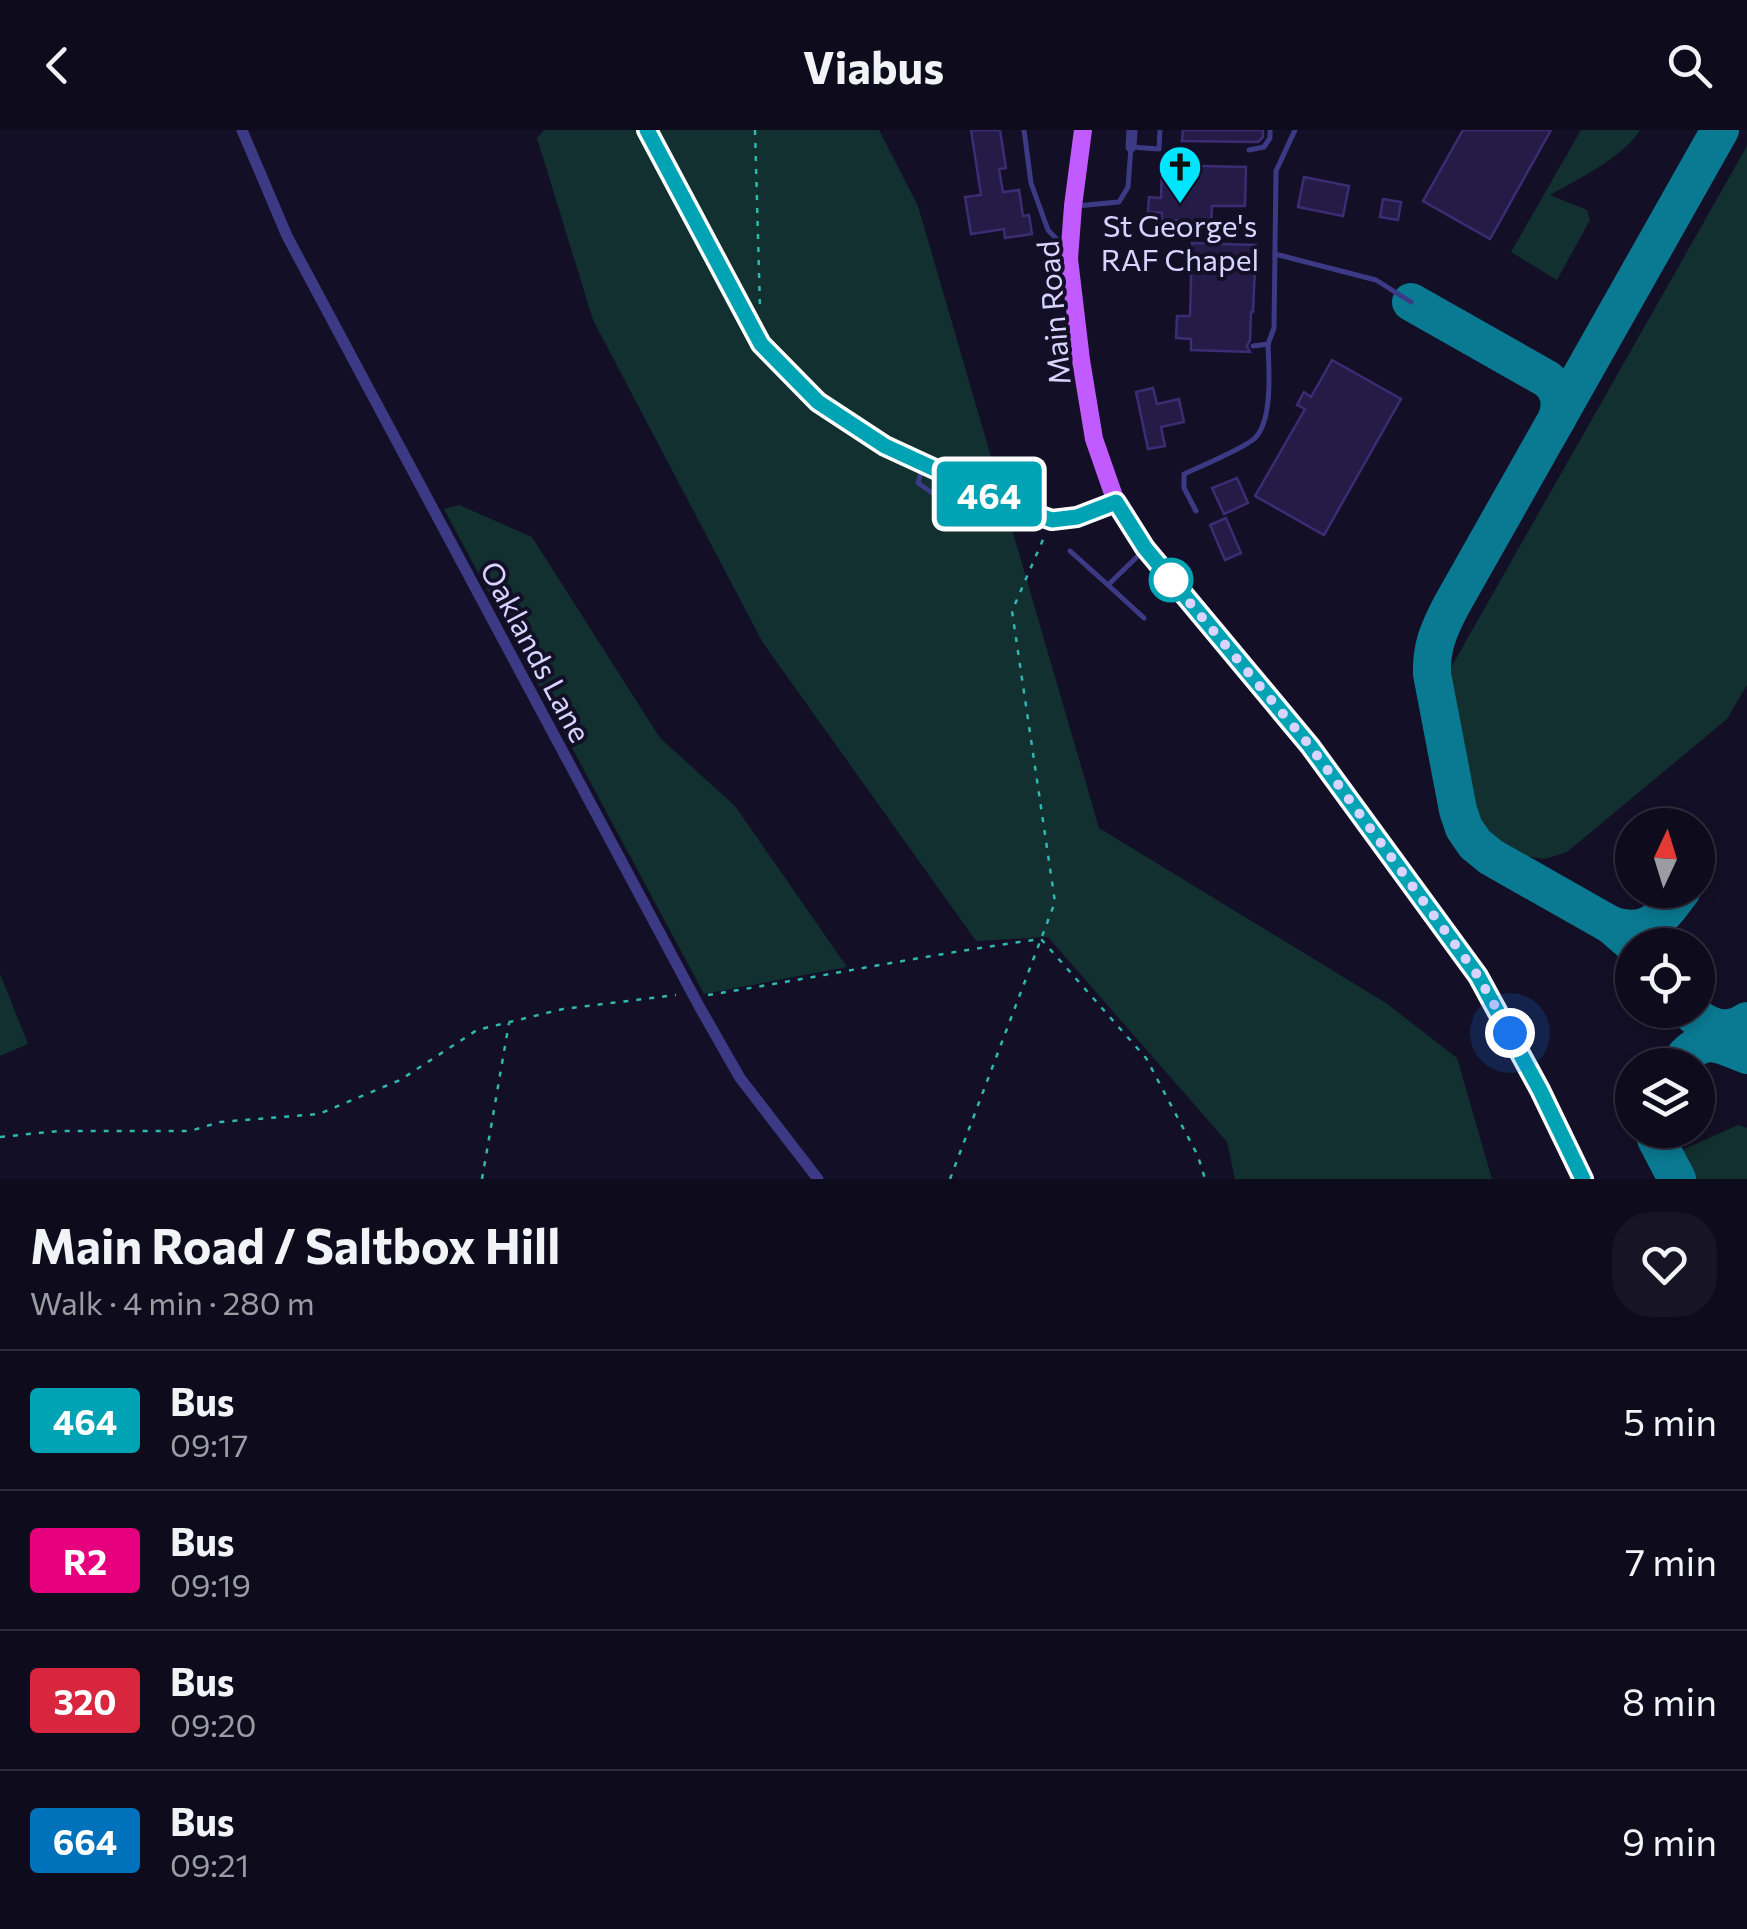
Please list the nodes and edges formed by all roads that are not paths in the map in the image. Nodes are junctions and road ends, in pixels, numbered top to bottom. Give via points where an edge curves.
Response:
1 (242, 130) edge
2 (647, 130) edge
3 (1024, 130) edge
4 (1084, 130) edge
5 (1132, 130) edge
6 (1160, 130) edge
7 (1270, 130) edge
8 (1295, 130) edge
9 (1131, 147) junction
10 (1249, 150) dead end
11 (1073, 206) junction
12 (1070, 252) junction
13 (1275, 254) junction
14 (1410, 302) dead end
15 (1268, 344) junction
16 (1253, 346) dead end
17 (924, 464) junction
18 (934, 494) dead end
19 (1116, 502) junction
20 (1196, 511) dead end
21 (1145, 548) junction
22 (1070, 551) dead end
23 (1108, 584) junction
24 (1144, 618) dead end
25 (818, 1179) edge
26 (1584, 1179) edge

1 - 25 street, Oaklands Lane via 286,236 694,998 740,1078
2 - 17 street via 761,344 818,402
3 - 12 lane via 1031,183 1048,230
4 - 11 main road, Main Road
5 - 9 street
6 - 9 lane via 1159,149
7 - 10 lane via 1264,148
8 - 13 lane via 1276,171
9 - 11 lane via 1128,188 1119,202
11 - 12 main road, Main Road
12 - 19 main road, Main Road via 1094,439
13 - 14 lane via 1376,280
13 - 15 lane
15 - 16 lane
15 - 20 lane via 1266,422 1254,439 1184,474
17 - 18 lane via 918,483
17 - 19 street via 1052,520
19 - 21 main road, Main Road
21 - 23 lane
21 - 26 main road, Main Road via 1310,746 1478,976
22 - 23 lane
23 - 24 lane

